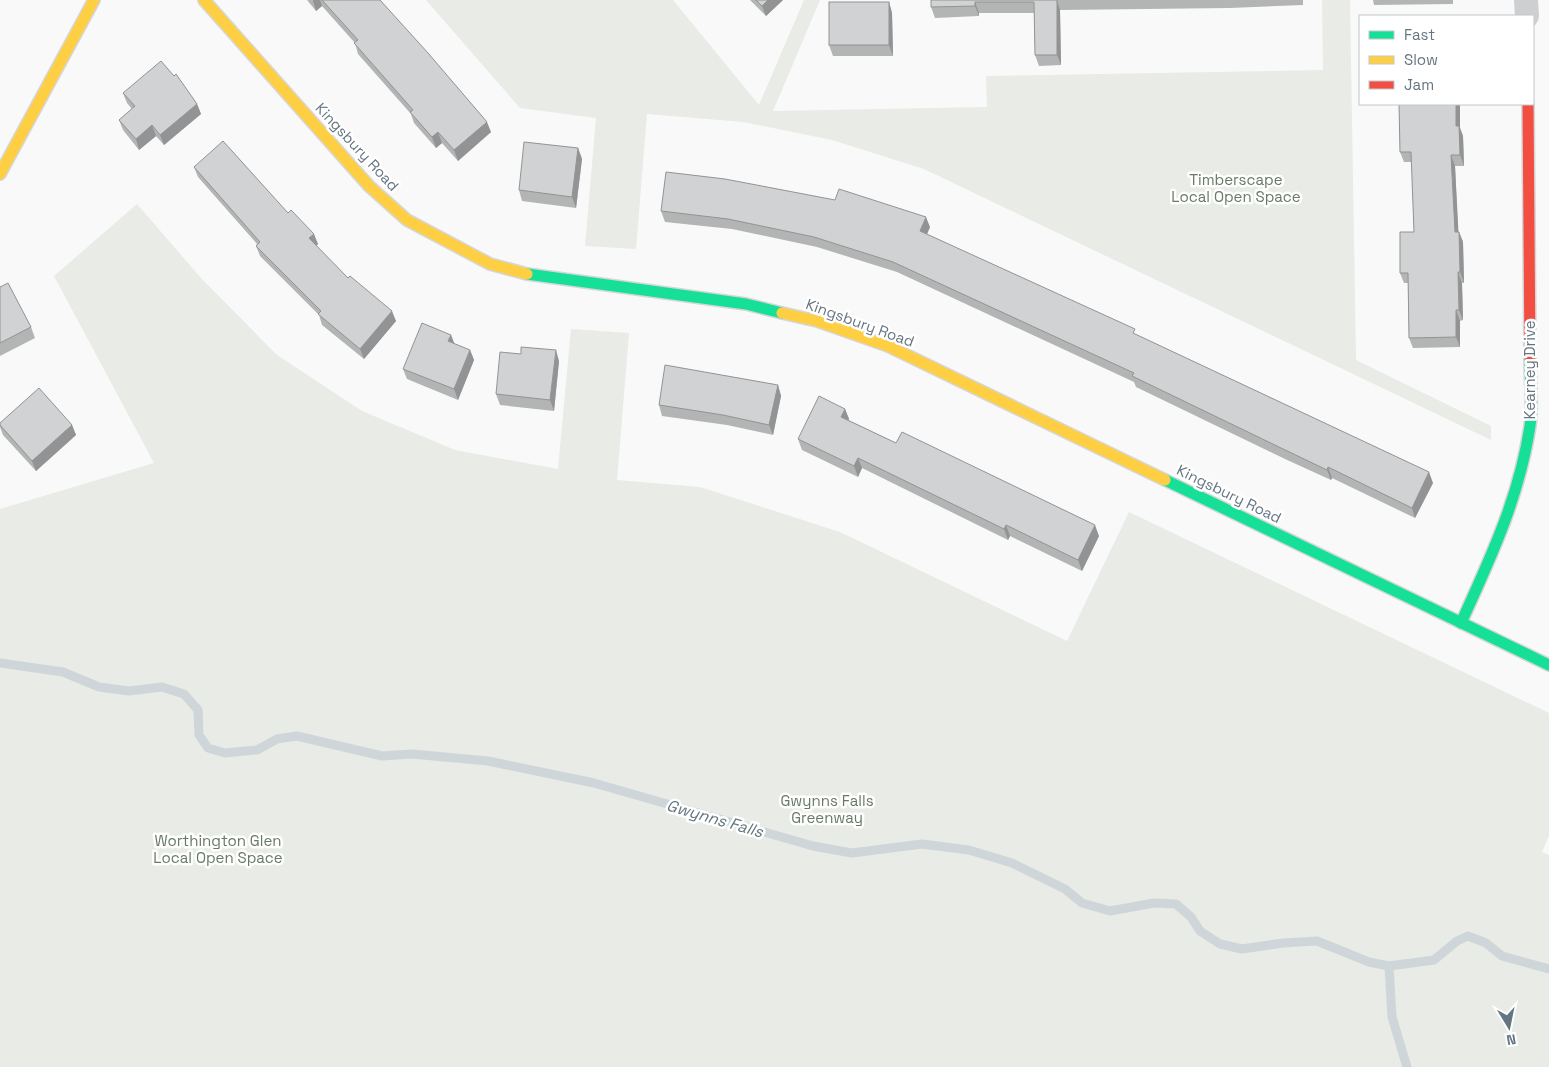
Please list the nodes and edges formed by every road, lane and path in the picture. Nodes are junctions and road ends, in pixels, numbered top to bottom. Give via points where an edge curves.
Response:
1 (94, 0) edge
2 (204, 0) edge
3 (1526, 0) edge
4 (1527, 15) edge
5 (1528, 105) edge
6 (0, 174) edge
7 (1461, 623) junction
8 (1549, 665) edge

1 - 6 street
2 - 7 street, Kingsbury Road via 370,186 407,220 449,244 490,264 532,275 746,304 817,320 888,346
3 - 4 street
5 - 7 street, Kearney Drive via 1530,424 1519,484
7 - 8 street, Kingsbury Road

